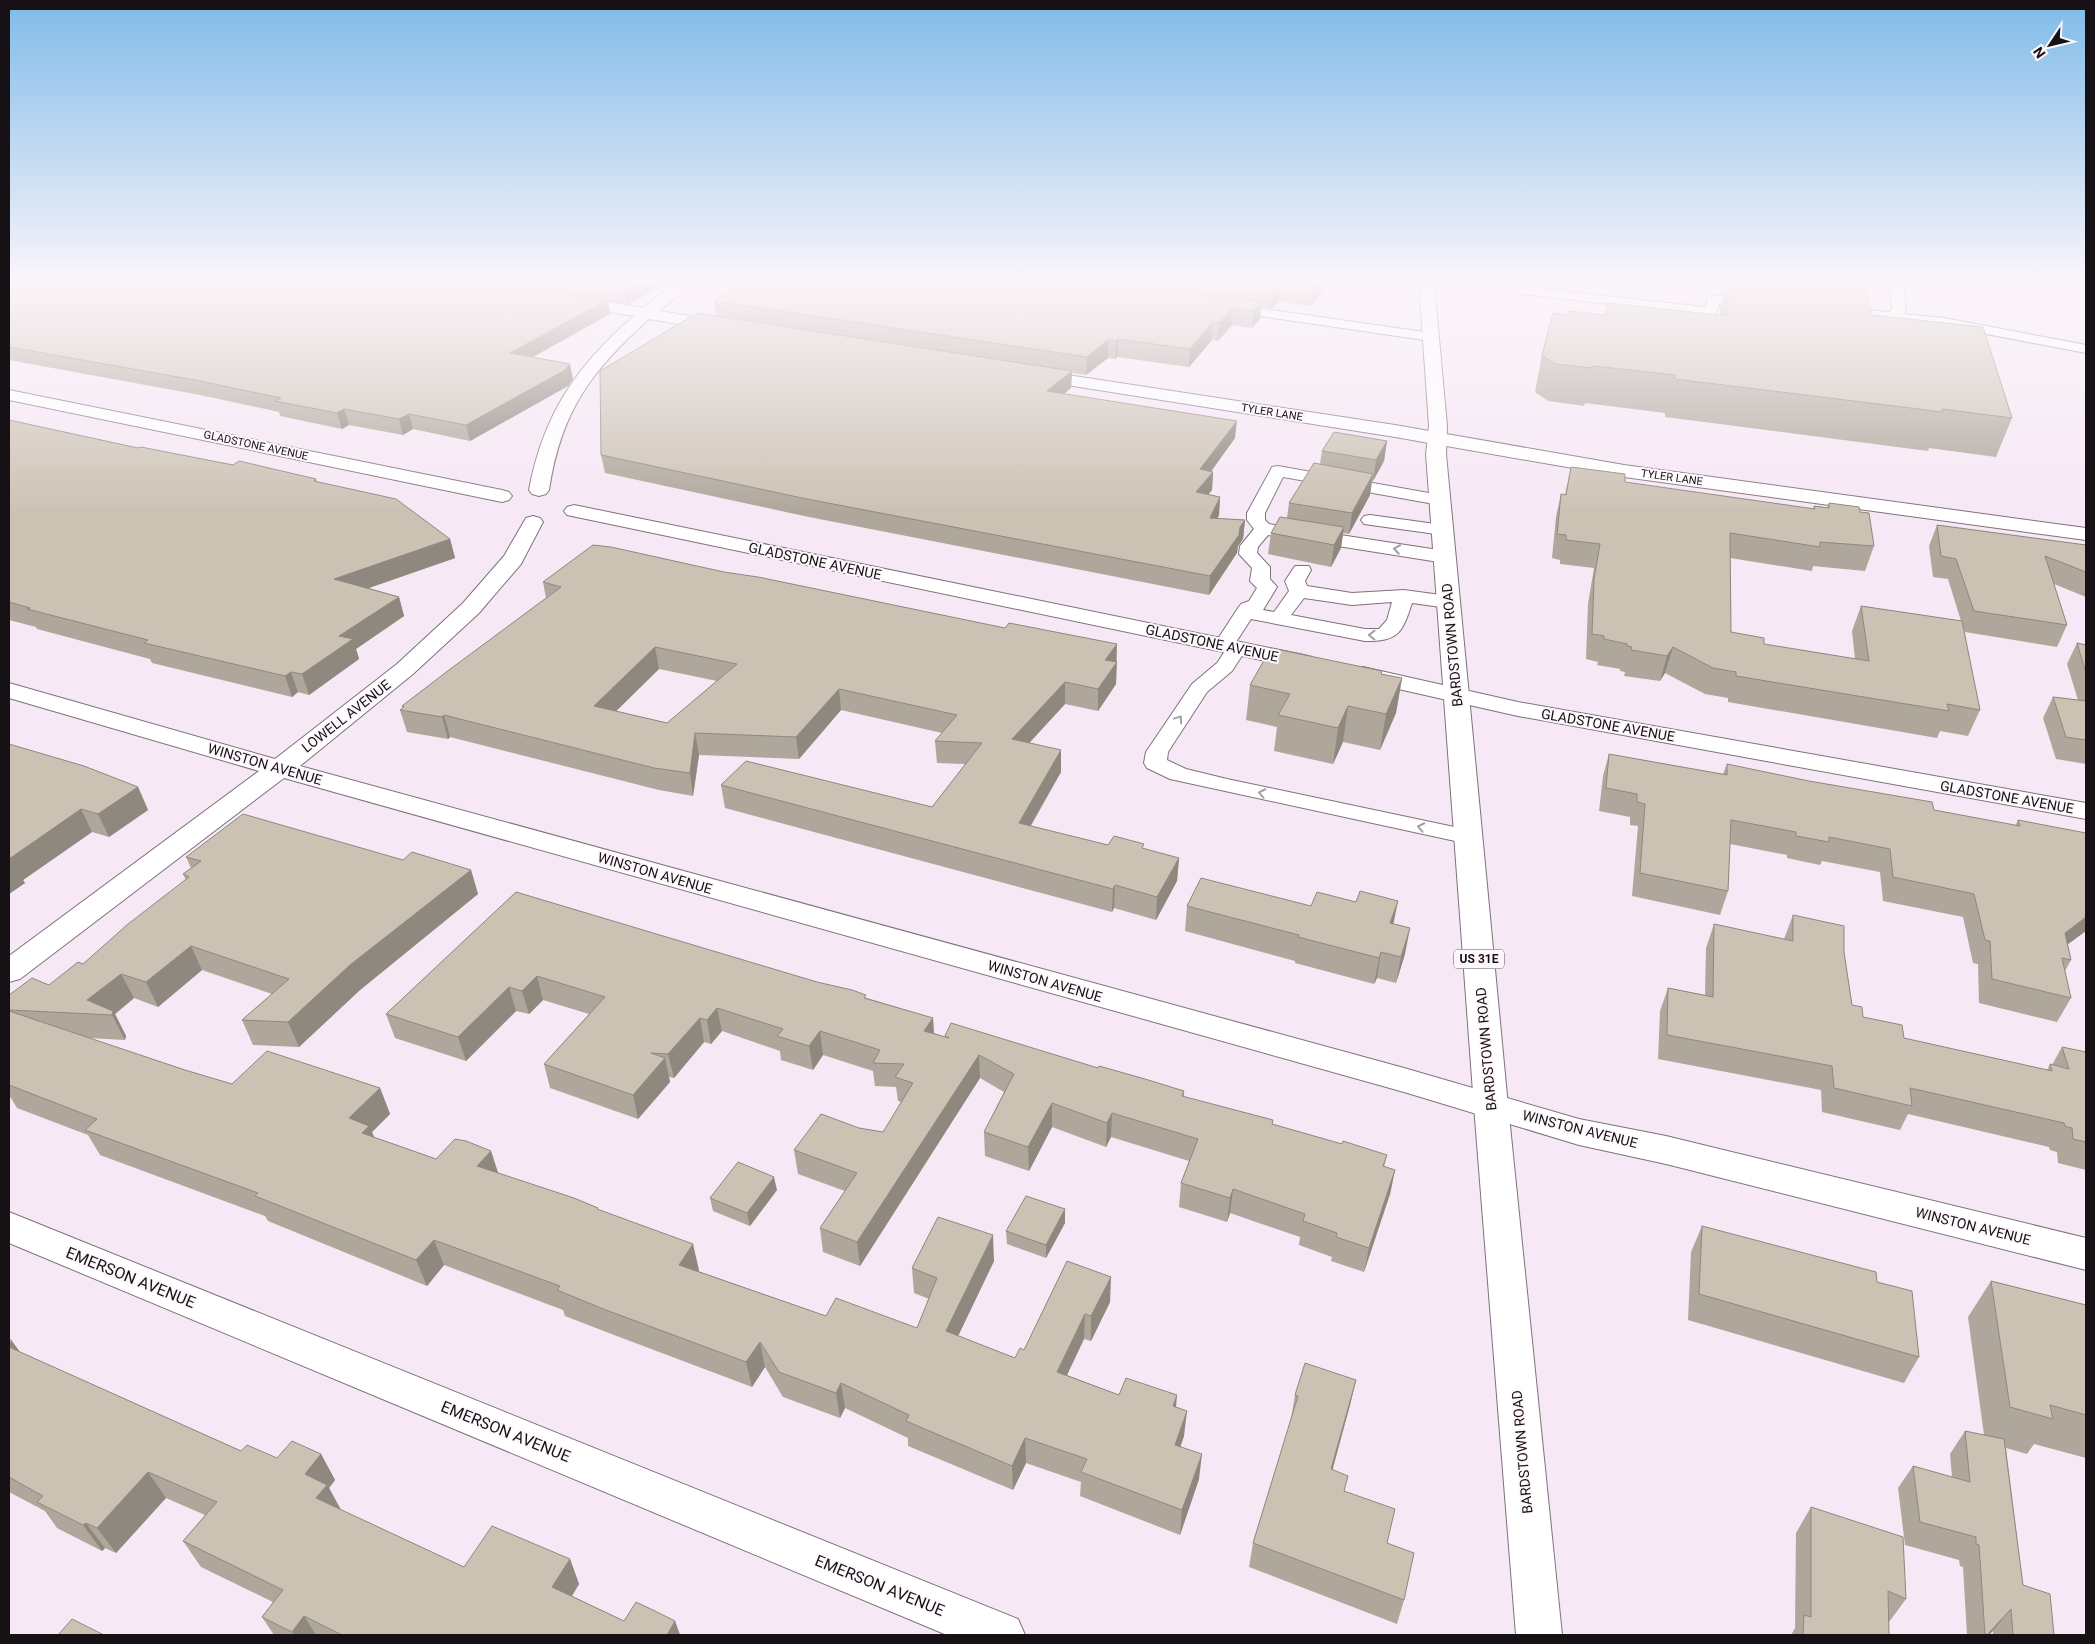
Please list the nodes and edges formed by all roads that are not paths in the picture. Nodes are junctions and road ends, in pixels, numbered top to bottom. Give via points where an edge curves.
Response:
1 (598, 360) edge
2 (1433, 360) edge
3 (1018, 372) edge
4 (9, 395) edge
5 (1437, 439) junction
6 (1440, 500) junction
7 (540, 508) junction
8 (1370, 520) dead end
9 (1263, 529) junction
10 (2086, 534) edge
11 (1444, 544) junction
12 (1302, 570) dead end
13 (1299, 591) junction
14 (1404, 596) junction
15 (1448, 602) junction
16 (1246, 610) junction
17 (1279, 618) junction
18 (1230, 646) junction
19 (9, 690) edge
20 (1456, 697) junction
21 (280, 768) junction
22 (2086, 811) edge
23 (1469, 837) junction
24 (9, 970) edge
25 (1491, 1106) junction
26 (9, 1227) edge
27 (2086, 1254) edge
28 (1002, 1635) edge
29 (1540, 1635) edge

1 - 7 street, LOWELL AVENUE via 570,394 556,425 542,472
2 - 5 street, BARDSTOWN ROAD / US 31E
3 - 5 street, TYLER LANE
4 - 7 street, GLADSTONE AVENUE
5 - 6 street, BARDSTOWN ROAD / US 31E
5 - 10 street, TYLER LANE via 1624,471
6 - 9 lane via 1281,465 1256,513 1256,520
6 - 11 street, BARDSTOWN ROAD / US 31E
7 - 18 street, GLADSTONE AVENUE
7 - 21 street, LOWELL AVENUE via 513,559 453,626 405,669
8 - 11 lane
11 -> 9 lane
9 - 16 lane via 1249,546 1248,554 1261,567 1260,581 1267,587 1257,605
11 - 15 street, BARDSTOWN ROAD / US 31E
12 - 13 lane via 1295,581
13 - 14 lane via 1352,599
13 - 17 lane
14 - 15 lane
14 -> 17 lane via 1396,622 1384,635 1365,635
15 - 20 street, BARDSTOWN ROAD / US 31E
16 - 17 lane
16 - 18 lane
18 - 20 street, GLADSTONE AVENUE
23 -> 18 lane via 1227,786 1178,774 1155,763 1157,752 1199,688 1225,667
19 - 21 street, WINSTON AVENUE
20 - 22 street, GLADSTONE AVENUE
20 - 23 street, BARDSTOWN ROAD / US 31E
21 - 24 street, LOWELL AVENUE
21 - 25 street, WINSTON AVENUE
23 - 25 street, BARDSTOWN ROAD / US 31E
25 - 27 street, WINSTON AVENUE via 1579,1132 1666,1150
25 - 29 street, BARDSTOWN ROAD / US 31E
26 - 28 street, EMERSON AVENUE

